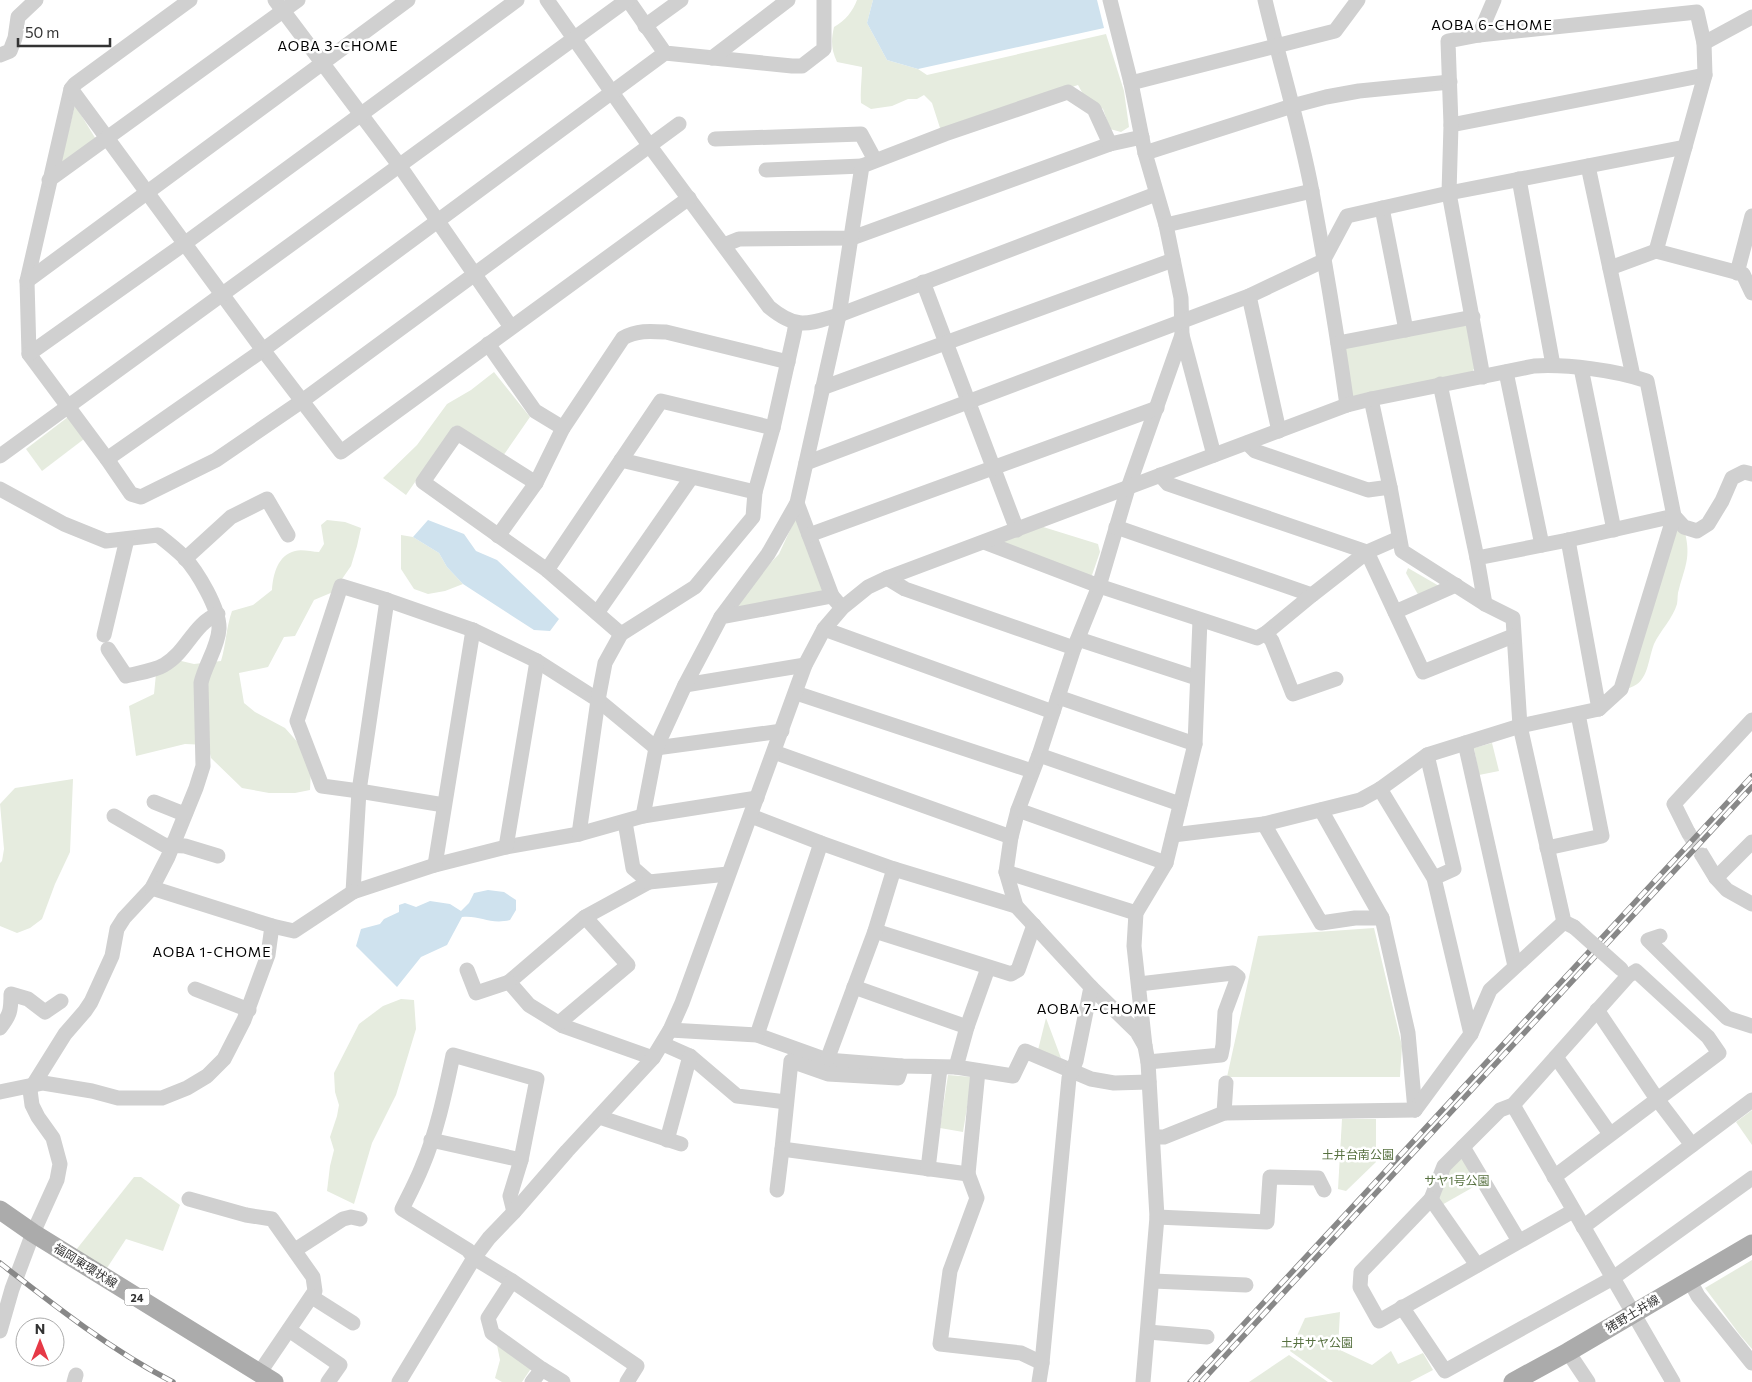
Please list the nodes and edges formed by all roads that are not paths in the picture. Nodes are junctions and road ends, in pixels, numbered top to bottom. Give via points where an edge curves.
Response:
1 (36, 0) edge
2 (190, 0) edge
3 (298, 0) edge
4 (408, 0) edge
5 (516, 0) edge
6 (547, 0) edge
7 (628, 0) edge
8 (681, 0) edge
9 (788, 0) edge
10 (824, 0) edge
11 (1110, 0) edge
12 (1265, 0) edge
13 (1358, 0) edge
14 (1493, 0) edge
15 (279, 5) edge
16 (1694, 6) edge
17 (1752, 17) edge
18 (645, 26) junction
19 (1479, 36) junction
20 (575, 38) junction
21 (1704, 43) junction
22 (1275, 45) junction
23 (664, 53) junction
24 (0, 55) edge
25 (712, 58) junction
26 (323, 64) junction
27 (1705, 75) junction
28 (1132, 82) junction
29 (1450, 82) junction
30 (71, 89) junction
31 (611, 92) junction
32 (1292, 106) junction
33 (360, 114) junction
34 (679, 124) dead end
35 (1451, 125) junction
36 (1142, 137) junction
37 (108, 138) junction
38 (715, 140) dead end
39 (1110, 144) junction
40 (649, 145) junction
41 (1685, 147) junction
42 (1145, 153) junction
43 (869, 163) junction
44 (399, 165) junction
45 (1588, 166) junction
46 (766, 170) dead end
47 (1519, 179) junction
48 (49, 180) junction
49 (1312, 191) junction
50 (148, 193) junction
51 (1449, 193) junction
52 (1156, 194) junction
53 (689, 198) junction
54 (1382, 208) junction
55 (1752, 216) edge
56 (438, 221) junction
57 (1166, 225) junction
58 (852, 238) junction
59 (184, 244) junction
60 (724, 244) junction
61 (1656, 251) junction
62 (1173, 260) junction
63 (1323, 261) junction
64 (1610, 268) junction
65 (1737, 272) junction
66 (474, 274) junction
67 (27, 281) junction
68 (923, 282) junction
69 (1752, 294) edge
70 (222, 295) junction
71 (1250, 296) junction
72 (839, 314) junction
73 (1473, 317) junction
74 (796, 323) junction
75 (511, 327) junction
76 (1182, 328) junction
77 (1406, 330) junction
78 (946, 343) junction
79 (1338, 343) junction
80 (488, 344) junction
81 (263, 350) junction
82 (29, 354) junction
83 (788, 362) junction
84 (1553, 365) junction
85 (1581, 368) junction
86 (1506, 372) junction
87 (1483, 376) junction
88 (1633, 376) junction
89 (1440, 384) junction
90 (822, 388) junction
91 (1370, 399) junction
92 (302, 401) junction
93 (968, 402) junction
94 (1348, 405) junction
95 (67, 408) junction
96 (1156, 408) junction
97 (563, 428) junction
98 (773, 428) junction
99 (1279, 431) junction
100 (1247, 443) junction
101 (1214, 455) junction
102 (0, 456) edge
103 (108, 460) junction
104 (621, 460) junction
105 (806, 463) junction
106 (993, 467) junction
107 (1752, 474) edge
108 (1160, 475) junction
109 (691, 478) junction
110 (536, 483) junction
111 (1390, 487) junction
112 (0, 488) edge
113 (1128, 488) junction
114 (755, 492) junction
115 (797, 503) junction
116 (1674, 516) junction
117 (1116, 528) junction
118 (1017, 530) junction
119 (1614, 530) junction
120 (288, 535) dead end
121 (809, 535) junction
122 (498, 536) junction
123 (127, 538) junction
124 (1400, 538) junction
125 (1568, 540) junction
126 (984, 542) junction
127 (1542, 545) junction
128 (1367, 552) junction
129 (1477, 558) junction
130 (185, 559) junction
131 (547, 570) junction
132 (888, 578) junction
133 (1456, 585) junction
134 (1099, 586) junction
135 (1312, 595) junction
136 (832, 596) junction
137 (388, 600) junction
138 (1485, 604) junction
139 (842, 608) junction
140 (1395, 612) junction
141 (596, 613) junction
142 (218, 614) junction
143 (721, 617) junction
144 (1200, 620) junction
145 (824, 629) junction
146 (473, 630) junction
147 (1266, 633) junction
148 (621, 634) junction
149 (1513, 636) junction
150 (1076, 644) junction
151 (537, 661) junction
152 (805, 665) junction
153 (1197, 678) junction
154 (1336, 679) dead end
155 (685, 685) junction
156 (796, 693) junction
157 (1058, 696) junction
158 (598, 700) junction
159 (1599, 709) junction
160 (1053, 712) junction
161 (1578, 714) junction
162 (1752, 720) edge
163 (1520, 726) junction
164 (782, 731) junction
165 (1465, 743) junction
166 (1195, 744) junction
167 (656, 748) junction
168 (774, 752) junction
169 (1039, 755) junction
170 (1426, 755) junction
171 (1032, 771) junction
172 (1380, 789) junction
173 (359, 790) junction
174 (757, 798) junction
175 (154, 802) dead end
176 (1180, 804) junction
177 (444, 805) junction
178 (1018, 810) junction
179 (1320, 810) junction
180 (186, 812) junction
181 (114, 816) dead end
182 (644, 816) junction
183 (751, 816) junction
184 (625, 822) junction
185 (1264, 824) junction
186 (1688, 832) tunnel mouth
187 (579, 834) junction
188 (1174, 835) junction
189 (1012, 837) junction
190 (1752, 842) edge
191 (821, 843) junction
192 (172, 846) junction
193 (506, 847) junction
194 (1547, 848) junction
195 (1702, 855) tunnel mouth
196 (218, 856) dead end
197 (1166, 863) junction
198 (434, 865) junction
199 (894, 869) junction
200 (1006, 872) junction
201 (728, 874) junction
202 (1434, 878) junction
203 (1716, 878) junction
204 (649, 882) junction
205 (152, 888) junction
206 (353, 892) junction
207 (1752, 904) edge
208 (1016, 906) junction
209 (1136, 913) junction
210 (585, 917) junction
211 (1382, 918) junction
212 (1034, 925) junction
213 (1569, 925) junction
214 (272, 926) junction
215 (876, 931) junction
216 (1660, 936) dead end
217 (1515, 966) junction
218 (988, 968) junction
219 (467, 970) dead end
220 (1624, 972) junction
221 (509, 982) junction
222 (1139, 984) junction
223 (854, 987) junction
224 (1091, 988) junction
225 (195, 989) dead end
226 (61, 1001) dead end
227 (248, 1010) junction
228 (1597, 1010) junction
229 (559, 1023) junction
230 (1752, 1026) edge
231 (967, 1027) junction
232 (0, 1028) edge
233 (670, 1030) junction
234 (1471, 1034) junction
235 (757, 1035) junction
236 (663, 1044) junction
237 (1145, 1046) junction
238 (690, 1056) junction
239 (1556, 1057) junction
240 (653, 1058) junction
241 (827, 1060) junction
242 (1148, 1062) junction
243 (902, 1066) junction
244 (956, 1067) junction
245 (940, 1068) junction
246 (978, 1071) junction
247 (1072, 1071) junction
248 (1149, 1082) junction
249 (1226, 1083) dead end
250 (33, 1084) junction
251 (1, 1088) edge
252 (1657, 1099) junction
253 (1752, 1100) edge
254 (786, 1102) junction
255 (1513, 1105) junction
256 (1415, 1110) junction
257 (1224, 1113) junction
258 (599, 1117) junction
259 (1610, 1134) junction
260 (1153, 1137) junction
261 (432, 1140) junction
262 (1692, 1145) junction
263 (1463, 1147) junction
264 (782, 1149) junction
265 (521, 1160) junction
266 (928, 1169) junction
267 (968, 1174) junction
268 (1554, 1177) junction
269 (1752, 1178) edge
270 (777, 1190) dead end
271 (1324, 1190) dead end
272 (189, 1199) dead end
273 (1431, 1199) junction
274 (0, 1210) edge
275 (1573, 1211) junction
276 (514, 1212) junction
277 (1157, 1217) junction
278 (360, 1219) dead end
279 (1583, 1227) junction
280 (33, 1232) junction
281 (1519, 1241) junction
282 (1752, 1244) edge
283 (295, 1250) junction
284 (474, 1258) junction
285 (1477, 1265) junction
286 (1613, 1278) junction
287 (1689, 1279) junction
288 (0, 1280) edge
289 (512, 1281) junction
290 (1153, 1281) junction
291 (1246, 1285) dead end
292 (12, 1290) junction
293 (312, 1297) junction
294 (1402, 1308) junction
295 (1632, 1312) junction
296 (353, 1323) dead end
297 (289, 1330) junction
298 (0, 1331) edge
299 (1148, 1332) junction
300 (1207, 1336) dead end
301 (1568, 1352) junction
302 (1042, 1363) junction
303 (1752, 1363) edge
304 (542, 1369) junction
305 (267, 1377) edge
306 (328, 1382) edge
307 (399, 1382) edge
308 (532, 1382) edge
309 (563, 1382) edge
310 (627, 1382) edge
311 (1039, 1382) edge
312 (1143, 1382) edge
313 (1513, 1382) edge
314 (1588, 1382) edge
315 (1673, 1382) edge

1 - 24 street via 18,17 10,51
2 - 30 street
3 - 15 street
4 - 26 street
5 - 33 street
6 - 20 street
7 - 18 street
7 - 20 street
8 - 18 street
9 - 25 street
10 - 25 street via 824,49 802,66
11 - 28 street
12 - 22 street
13 - 22 street via 1335,31
14 - 19 street
15 - 26 street
15 - 37 street
16 - 19 street
16 - 21 street
17 - 21 street
18 - 23 street
19 - 29 street via 1448,41
20 - 31 street
20 - 44 street
21 - 27 street
22 - 28 street
22 - 32 street
23 - 25 street
23 - 31 street
26 - 33 street
26 - 50 street
27 - 35 street
27 - 41 street
28 - 36 street
29 - 32 street via 1359,91
29 - 35 street
30 - 37 street
30 - 48 street
31 - 40 street
31 - 56 street
32 - 42 street
32 - 49 street
33 - 44 street
33 - 59 street
34 - 40 street
35 - 51 street
36 - 39 street
36 - 42 street
37 - 48 street
37 - 50 street
38 - 43 street via 861,134
39 - 43 street via 1094,109 1068,92
39 - 58 street
40 - 53 street
40 - 66 street
41 - 45 street
41 - 61 street
42 - 52 street
43 - 46 street
43 - 58 street
44 - 56 street
44 - 70 street
45 - 47 street
45 - 64 street
47 - 51 street
47 - 84 street
48 - 67 street
49 - 57 street
49 - 63 street
50 - 59 street
50 - 67 street
51 - 54 street
51 - 73 street
52 - 57 street
52 - 68 street
53 - 60 street
53 - 75 street
54 - 63 street via 1347,216
54 - 77 street
55 - 65 street
56 - 66 street
56 - 81 street
57 - 62 street
58 - 60 street via 739,239
58 - 72 street
59 - 70 street
59 - 82 street
60 - 74 street via 769,307 784,319
61 - 64 street
61 - 65 street
62 - 76 street via 1181,298
62 - 78 street
63 - 71 street
63 - 79 street
64 - 88 street
65 - 69 street via 1743,274
66 - 75 street
66 - 92 street
67 - 82 street
68 - 72 street
68 - 78 street
70 - 81 street
70 - 95 street
71 - 76 street
71 - 99 street
72 - 74 street
72 - 90 street
73 - 77 street
73 - 87 street
74 - 83 street
75 - 80 street
76 - 93 street
76 - 96 street
76 - 101 street
77 - 79 street
78 - 90 street
78 - 93 street
79 - 94 street
80 - 92 street via 341,452
80 - 97 street via 535,411
81 - 92 street
81 - 103 street
82 - 95 street
83 - 97 street via 666,332 632,334 623,338
83 - 98 street
84 - 85 street
84 - 86 street
85 - 88 street
85 - 119 street
86 - 87 street
86 - 127 street
87 - 89 street
88 - 116 street via 1647,381
89 - 91 street
89 - 129 street
90 - 105 street
91 - 94 street
91 - 111 street
92 - 103 street via 216,460 141,497 131,494
93 - 105 street
93 - 106 street
94 - 99 street
95 - 102 street
95 - 103 street
96 - 106 street
96 - 113 street
97 - 110 street
98 - 104 street via 661,400
98 - 114 street
99 - 100 street
100 - 101 street
100 - 111 street via 1255,451 1368,490
101 - 108 street
104 - 109 street
104 - 131 street
105 - 115 street
106 - 118 street
106 - 121 street
107 - 116 street via 1744,472 1732,478 1708,524 1697,531 1684,527
108 - 113 street
108 - 128 street via 1168,484
109 - 114 street
109 - 141 street
110 - 122 street
110 - 122 street via 457,433 423,482
111 - 124 street
112 - 123 street via 64,524 106,541
113 - 117 street
113 - 118 street
114 - 148 street via 753,517 695,587
115 - 121 street
115 - 143 street via 768,554
116 - 119 street
116 - 159 street via 1621,689
117 - 134 street
117 - 135 street
118 - 126 street
119 - 125 street
120 - 130 street via 267,499 231,517
121 - 136 street
122 - 131 street
123 - 130 street via 158,535
123 - 142 street via 106,642 126,676 164,666 208,618
124 - 128 street
124 - 133 street via 1402,551
125 - 127 street
125 - 159 street
126 - 132 street
126 - 134 street
127 - 129 street
128 - 135 street
128 - 140 street
129 - 138 street
130 - 142 street via 203,584
131 - 141 street
132 - 139 street via 868,587
132 - 150 street via 905,589
133 - 138 street
133 - 140 street
134 - 144 street
134 - 150 street
135 - 147 street
136 - 139 street
136 - 143 street
137 - 146 street
137 - 173 street
137 - 173 street via 341,586 297,720 322,786
138 - 149 street via 1513,618
139 - 145 street
140 - 149 street via 1423,672
141 - 148 street
142 - 180 street via 216,642 201,683 203,766
143 - 155 street
144 - 147 street via 1257,638
144 - 153 street
145 - 152 street
145 - 160 street
146 - 151 street
146 - 177 street
147 - 154 street via 1293,694
148 - 158 street via 605,663
149 - 163 street
150 - 153 street
150 - 157 street
151 - 158 street
151 - 193 street
152 - 155 street
152 - 156 street
153 - 166 street
155 - 167 street
156 - 164 street
156 - 171 street
157 - 160 street
157 - 166 street
158 - 167 street
158 - 187 street
159 - 161 street
160 - 169 street
161 - 163 street
161 - 194 street via 1602,836
162 - 186 street via 1674,804
163 - 165 street
163 - 194 street
164 - 167 street
164 - 168 street
165 - 170 street
165 - 217 street
166 - 176 street
167 - 182 street
168 - 174 street
168 - 189 street
169 - 171 street
169 - 176 street
170 - 172 street
170 - 202 street via 1454,869
171 - 178 street
172 - 179 street via 1360,800
172 - 202 street
173 - 177 street
173 - 206 street
174 - 182 street
174 - 183 street
175 - 180 street
176 - 188 street
177 - 198 street
178 - 189 street
178 - 197 street
179 - 185 street
179 - 211 street
180 - 192 street
181 - 192 street via 164,845
182 - 184 street
183 - 191 street
183 - 201 street
184 - 187 street
184 - 204 street via 633,868
185 - 188 street
185 - 211 street via 1321,923
187 - 193 street
188 - 197 street
189 - 200 street
190 - 203 street
191 - 199 street
191 - 235 street
192 - 196 street via 184,846
192 - 205 street
193 - 198 street
194 - 213 street
195 - 203 street
197 - 209 street
198 - 206 street
199 - 208 street
199 - 215 street
200 - 208 street
200 - 209 street
201 - 204 street
201 - 233 street
202 - 234 street
203 - 207 street via 1727,890
204 - 210 street
205 - 214 street
205 - 250 street via 117,929 112,956 91,1002 65,1034
206 - 214 street via 294,931
208 - 212 street
209 - 222 street via 1134,946
210 - 221 street
210 - 229 street via 628,965
211 - 256 street via 1408,1032
212 - 218 street via 1018,970 1011,974
212 - 224 street
213 - 217 street
213 - 220 street, bridge
214 - 227 street via 268,955
215 - 218 street
215 - 223 street
216 - 230 street via 1648,940 1727,1018
217 - 234 street via 1490,990
218 - 231 street
219 - 221 street via 476,993
220 - 228 street
220 - 252 street via 1636,971 1708,1038 1718,1053
221 - 229 street via 529,1005
222 - 237 street
222 - 242 street via 1233,973 1238,977 1225,1012 1221,1055
223 - 231 street
223 - 241 street
224 - 237 street via 1137,1032
224 - 247 street
225 - 227 street
226 - 232 street via 45,1012 28,998 11,994 11,1010
227 - 250 street via 224,1059 207,1076 162,1098 118,1098 92,1091
228 - 239 street
228 - 252 street
229 - 240 street
231 - 244 street
233 - 235 street
233 - 236 street
234 - 256 street
235 - 241 street
236 - 238 street
236 - 240 street
237 - 242 street
238 - 254 street via 737,1096
238 - 258 street via 674,1142
239 - 255 street
239 - 259 street
240 - 258 street
241 - 243 street
242 - 248 street
243 - 245 street
243 - 254 street via 898,1078 828,1074 791,1061
244 - 245 street
244 - 246 street
245 - 266 street
246 - 247 street via 1013,1076 1025,1051
246 - 267 street
247 - 248 street via 1114,1083
247 - 302 street
248 - 260 street
249 - 257 street
250 - 251 street
250 - 280 street via 30,1090 32,1105 53,1138 60,1164 58,1180
252 - 259 street
252 - 262 street
253 - 262 street
254 - 264 street
255 - 263 street via 1500,1110
255 - 268 street
256 - 257 street
257 - 260 street via 1164,1136
258 - 276 street
259 - 268 street
260 - 277 street
261 - 265 street
261 - 265 street via 452,1056 538,1079
261 - 284 street via 402,1209 468,1250
262 - 279 street
263 - 273 street via 1444,1166
263 - 281 street
264 - 266 street
264 - 270 street
265 - 276 street via 510,1196
266 - 267 street
267 - 302 street via 976,1198 950,1271 940,1344 1021,1353
268 - 275 street
269 - 286 street
271 - 277 street via 1318,1178 1270,1177 1267,1222
272 - 283 street via 272,1219
273 - 285 street
273 - 294 street via 1361,1272 1360,1287 1379,1321
274 - 280 main road, 福岡東環状線 / 24
275 - 279 street
275 - 281 street
276 - 284 street
277 - 290 street
278 - 283 street via 351,1217 343,1220
279 - 286 street
280 - 292 street
280 - 305 main road, 福岡東環状線 / 24
281 - 285 street
282 - 287 main road, 猪野土井線
283 - 293 street via 313,1277 315,1291
284 - 289 street
284 - 307 street
285 - 294 street
286 - 294 street via 1445,1371
286 - 295 street
287 - 295 main road, 猪野土井線
287 - 303 street via 1698,1296
288 - 292 street
289 - 304 street via 488,1318 492,1333
289 - 310 street via 637,1366
290 - 291 street
290 - 299 street
292 - 298 street
293 - 296 street
293 - 297 street
295 - 301 main road, 猪野土井線
295 - 315 street
297 - 305 street
297 - 306 street via 340,1365
299 - 300 street
299 - 312 street
301 - 313 main road, 猪野土井線
301 - 314 street
302 - 311 street
304 - 308 street
304 - 309 street

